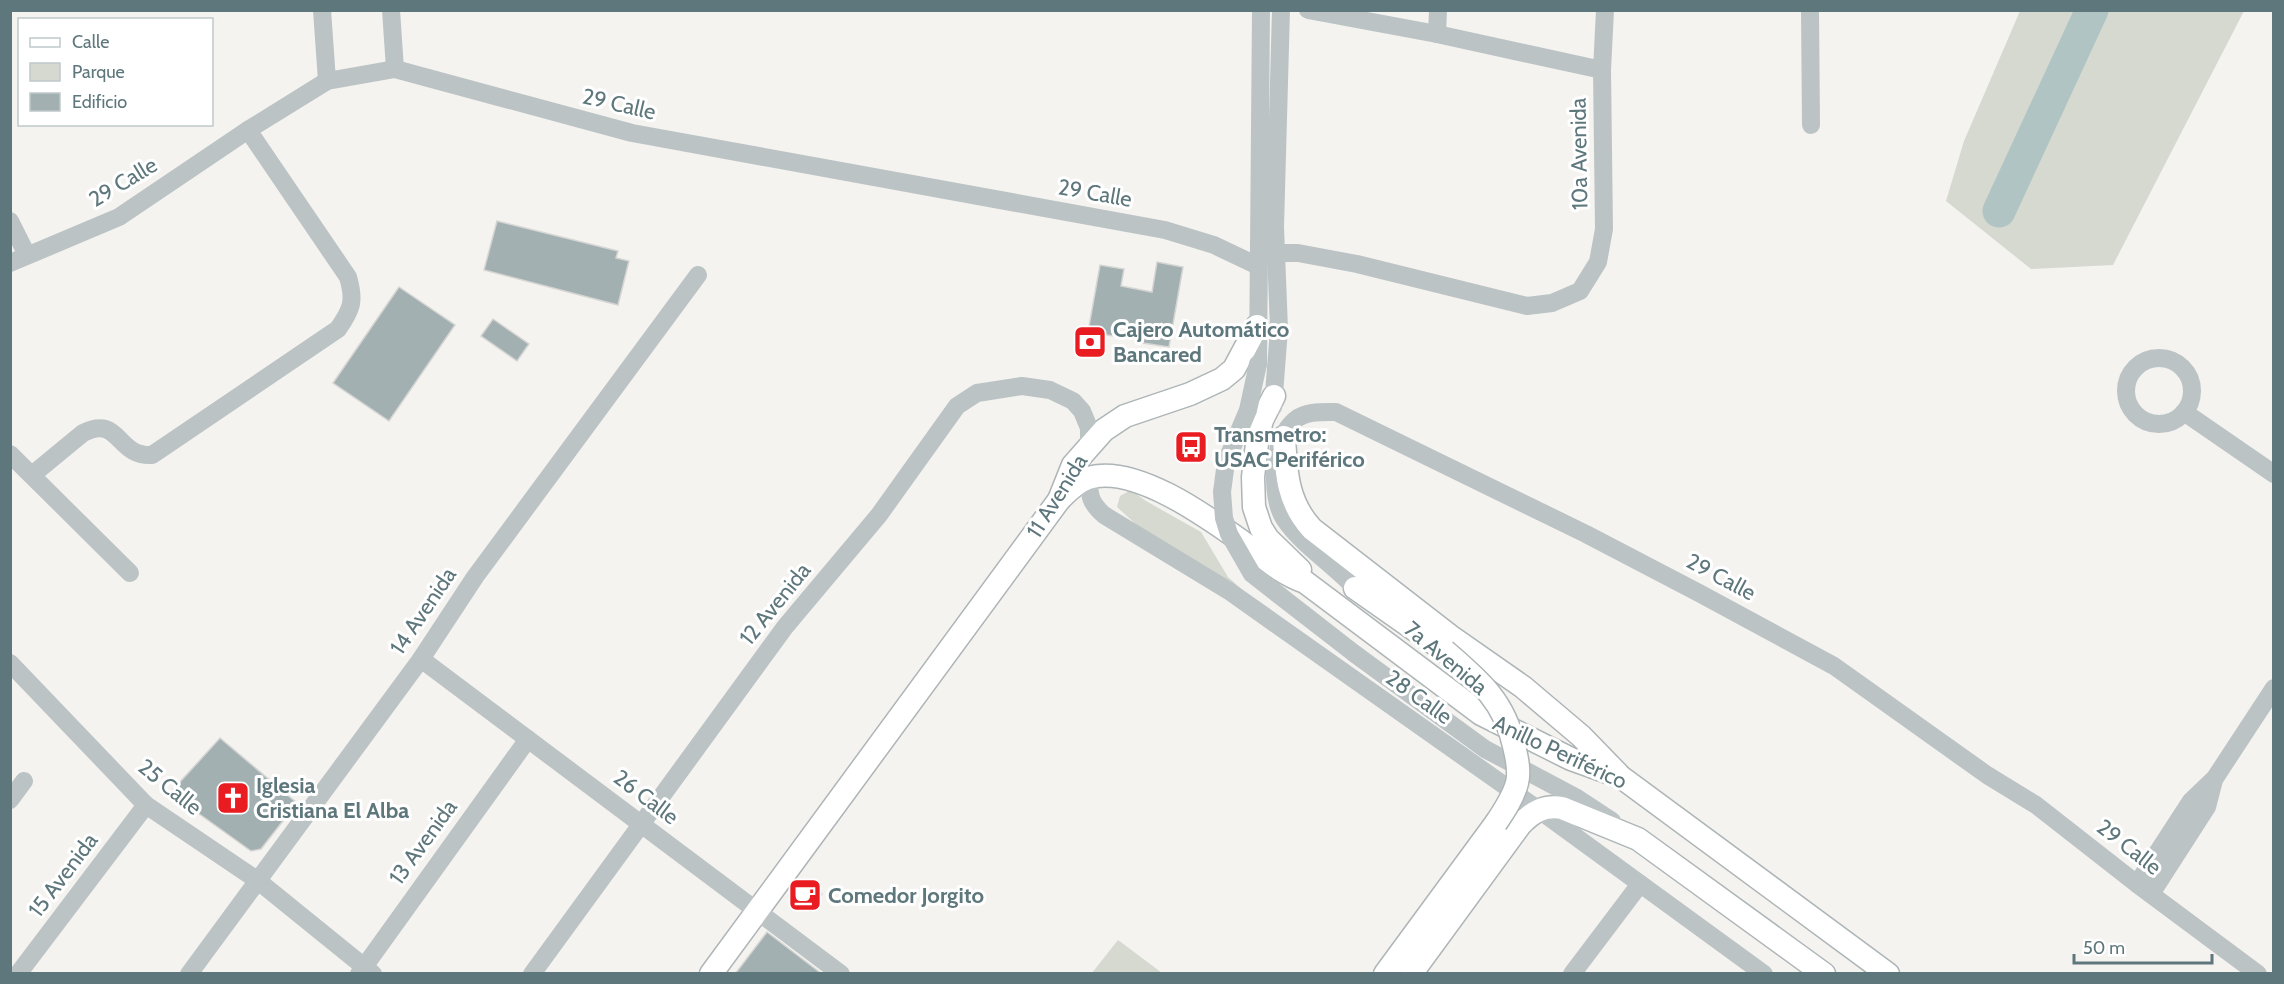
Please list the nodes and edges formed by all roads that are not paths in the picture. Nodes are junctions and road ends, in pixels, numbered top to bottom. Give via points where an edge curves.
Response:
1 (322, 10) edge
2 (391, 10) edge
3 (1261, 10) edge
4 (1281, 10) edge
5 (1308, 10) edge
6 (1438, 10) edge
7 (1605, 10) edge
8 (1810, 10) edge
9 (1437, 34) junction
10 (394, 69) junction
11 (1602, 70) junction
12 (327, 81) junction
13 (1811, 125) dead end
14 (248, 130) junction
15 (10, 221) edge
16 (1276, 253) junction
17 (19, 259) edge
18 (1258, 266) junction
19 (698, 275) dead end
20 (1257, 326) junction
21 (1274, 396) junction
22 (2184, 412) dead end
23 (1284, 438) junction
24 (1089, 445) junction
25 (10, 454) edge
26 (2274, 474) edge
27 (32, 475) junction
28 (1089, 478) junction
29 (1059, 500) junction
30 (130, 573) dead end
31 (1305, 582) junction
32 (1355, 588) junction
33 (421, 659) junction
34 (10, 663) edge
35 (2274, 688) edge
36 (528, 739) junction
37 (1621, 777) junction
38 (24, 781) dead end
39 (10, 800) edge
40 (146, 805) junction
41 (1539, 810) junction
42 (641, 824) junction
43 (1638, 839) junction
44 (257, 880) junction
45 (1640, 884) junction
46 (2144, 889) junction
47 (757, 910) junction
48 (1745, 968) edge
49 (365, 971) edge
50 (18, 974) edge
51 (189, 974) edge
52 (532, 974) edge
53 (711, 974) edge
54 (841, 974) edge
55 (1385, 974) edge
56 (1411, 974) edge
57 (1572, 974) edge
58 (1764, 974) edge
59 (1824, 974) edge
60 (1888, 974) edge
61 (2258, 974) edge

1 - 12 street
2 - 10 street
3 - 18 street, 11 Avenida
4 - 16 street
5 - 9 street
6 - 9 street
7 - 11 street, 10a Avenida
8 - 13 street
9 - 11 street
10 - 12 street, 29 Calle
10 - 18 street, 29 Calle via 632,133 1165,230 1214,245
11 - 16 street, 10a Avenida via 1604,229 1598,262 1580,291 1552,303 1527,306 1357,264
12 - 14 street, 29 Calle
14 - 17 street, 29 Calle via 119,217
14 - 27 street via 348,277 352,293 350,312 338,329 152,455 140,456 105,428 92,428
15 - 17 street
16 - 21 street via 1279,329
18 - 20 street, 11 Avenida
19 - 33 street, 14 Avenida via 475,577
20 - 24 main road, 11 Avenida via 1234,369 1222,379 1125,416
20 - 43 street, Anillo Periférico, bridge via 1258,364 1248,410 1226,462 1222,492 1229,534 1252,574 1485,749 1577,798
21 - 31 main road via 1258,436 1254,507 1268,539 1299,569
21 - 32 street, 7a Avenida via 1265,472 1270,515 1282,538 1294,550 1331,577
22 - 26 street
23 - 32 street, 29 Calle via 1276,459 1275,480 1281,514 1294,532
23 - 37 main road via 1289,491 1303,520 1450,636 1523,687 1581,736
23 - 46 street, 29 Calle via 1295,420 1305,414 1336,412 1699,592 1834,666 2036,805
24 - 29 main road, 11 Avenida via 1073,465
24 - 42 street, 12 Avenida via 1089,428 1082,411 1073,401 1050,390 1022,386 977,393 957,406 879,515 785,627
25 - 27 street
27 - 30 street
28 - 29 main road
28 - 31 main road, Anillo Periférico via 1119,477 1153,487 1185,504 1287,576
28 - 41 street, 28 Calle via 1089,497 1104,515 1229,591
29 - 47 main road, 11 Avenida
31 - 37 main road, Anillo Periférico via 1481,714 1572,759
32 - 55 main road, 7a Avenida, bridge via 1446,651 1475,677 1497,702 1510,725 1517,760 1518,780 1510,802
33 - 36 street, 26 Calle
33 - 44 street, 14 Avenida
34 - 40 street, 25 Calle
35 - 46 street via 2215,778 2192,801
36 - 42 street, 26 Calle
36 - 49 street, 13 Avenida
37 - 60 main road, Anillo Periférico
38 - 39 street
40 - 44 street, 25 Calle
40 - 50 street, 15 Avenida
41 - 43 main road via 1562,808
41 - 45 street, 28 Calle
41 - 56 main road via 1520,825
42 - 47 street, 26 Calle
42 - 52 street, 12 Avenida
43 - 59 main road, Anillo Periférico
44 - 49 street, 25 Calle
44 - 51 street, 14 Avenida
45 - 48 street, 28 Calle
45 - 57 street
46 - 61 street, 29 Calle
47 - 53 main road, 11 Avenida
47 - 54 street, 26 Calle
48 - 58 street, 28 Calle

